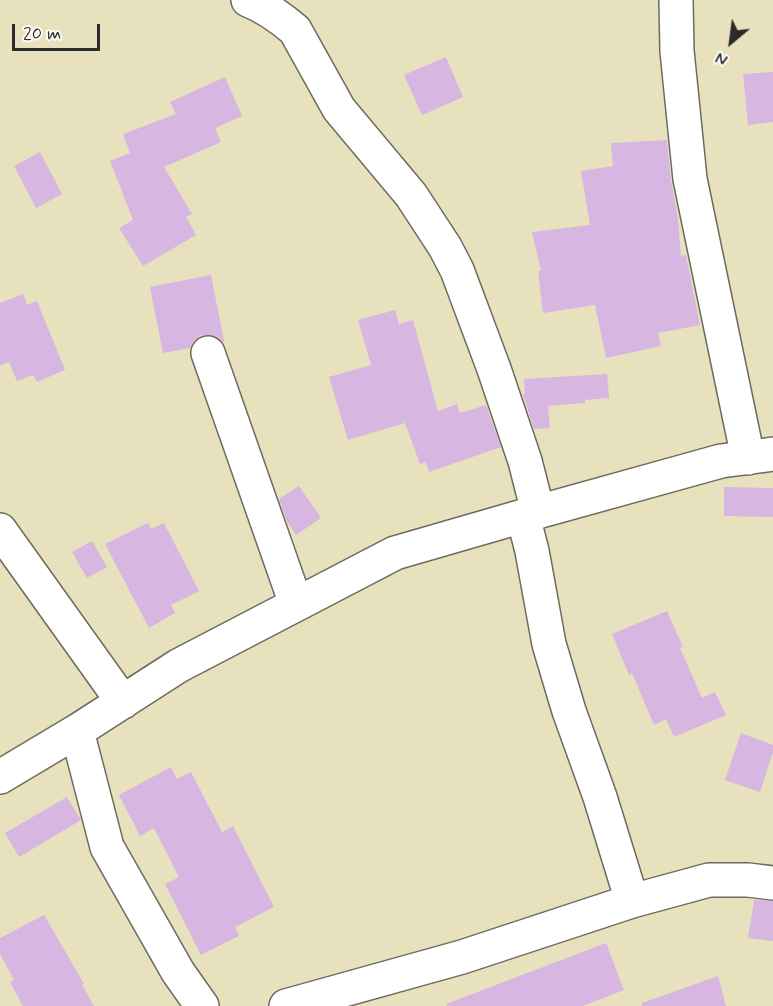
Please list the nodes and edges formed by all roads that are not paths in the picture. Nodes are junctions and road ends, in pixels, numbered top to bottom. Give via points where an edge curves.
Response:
1 (248, 0) edge
2 (676, 0) edge
3 (295, 15) edge
4 (208, 353) dead end
5 (760, 456) edge
6 (530, 514) junction
7 (0, 530) edge
8 (296, 604) junction
9 (123, 702) junction
10 (77, 731) junction
11 (0, 777) edge
12 (773, 883) edge
13 (632, 901) junction
14 (202, 1006) edge
15 (286, 1006) edge

1 - 3 street via 286,22
2 - 5 street via 690,179
3 - 6 street via 339,109 411,195 453,262 525,461
4 - 8 street
5 - 6 street via 721,461
6 - 8 street via 395,553
6 - 13 street via 532,551 549,644
7 - 9 street
8 - 9 street via 178,666
9 - 10 street
10 - 11 street
10 - 14 street via 107,847 178,972
12 - 13 street via 708,880
13 - 15 street via 462,957

